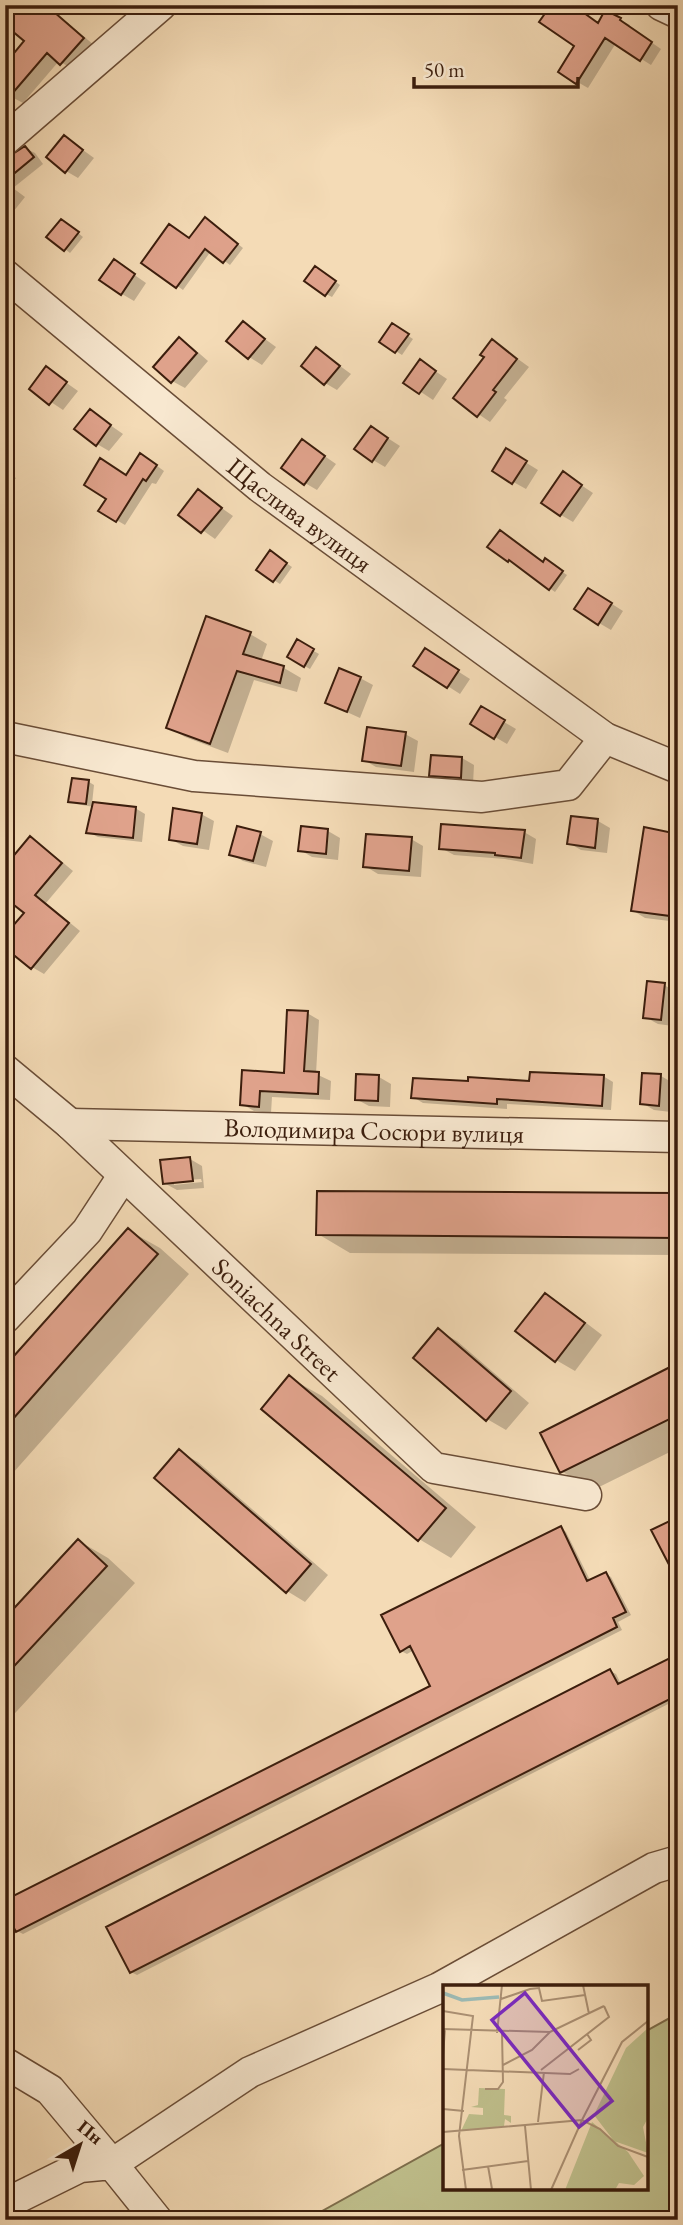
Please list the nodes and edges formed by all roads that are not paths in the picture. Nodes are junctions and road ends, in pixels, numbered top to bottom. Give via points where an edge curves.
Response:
1 (161, 5) edge
2 (661, 5) edge
3 (678, 13) edge
4 (5, 140) edge
5 (5, 275) edge
6 (5, 737) edge
7 (605, 738) junction
8 (678, 768) edge
9 (5, 1070) edge
10 (70, 1124) junction
11 (678, 1137) edge
12 (123, 1176) junction
13 (5, 1318) edge
14 (586, 1495) dead end
15 (678, 1861) edge
16 (444, 1985) edge
17 (443, 1986) edge
18 (5, 2063) edge
19 (113, 2164) junction
20 (5, 2204) edge
21 (157, 2220) edge

1 - 4 street
2 - 3 street
5 - 7 street, Щаслива вулиця via 260,487
6 - 7 street via 194,776 482,797 568,785
7 - 8 street, Щаслива вулиця
9 - 10 street, Soniachna Street
10 - 11 street, Володимира Сосюри вулиця
10 - 12 street, Soniachna Street
12 - 13 street via 87,1231
12 - 14 street, Soniachna Street via 434,1468
15 - 16 street via 654,1868
17 - 19 street via 250,2072
18 - 19 street via 50,2090
19 - 20 street via 80,2167
19 - 21 street

